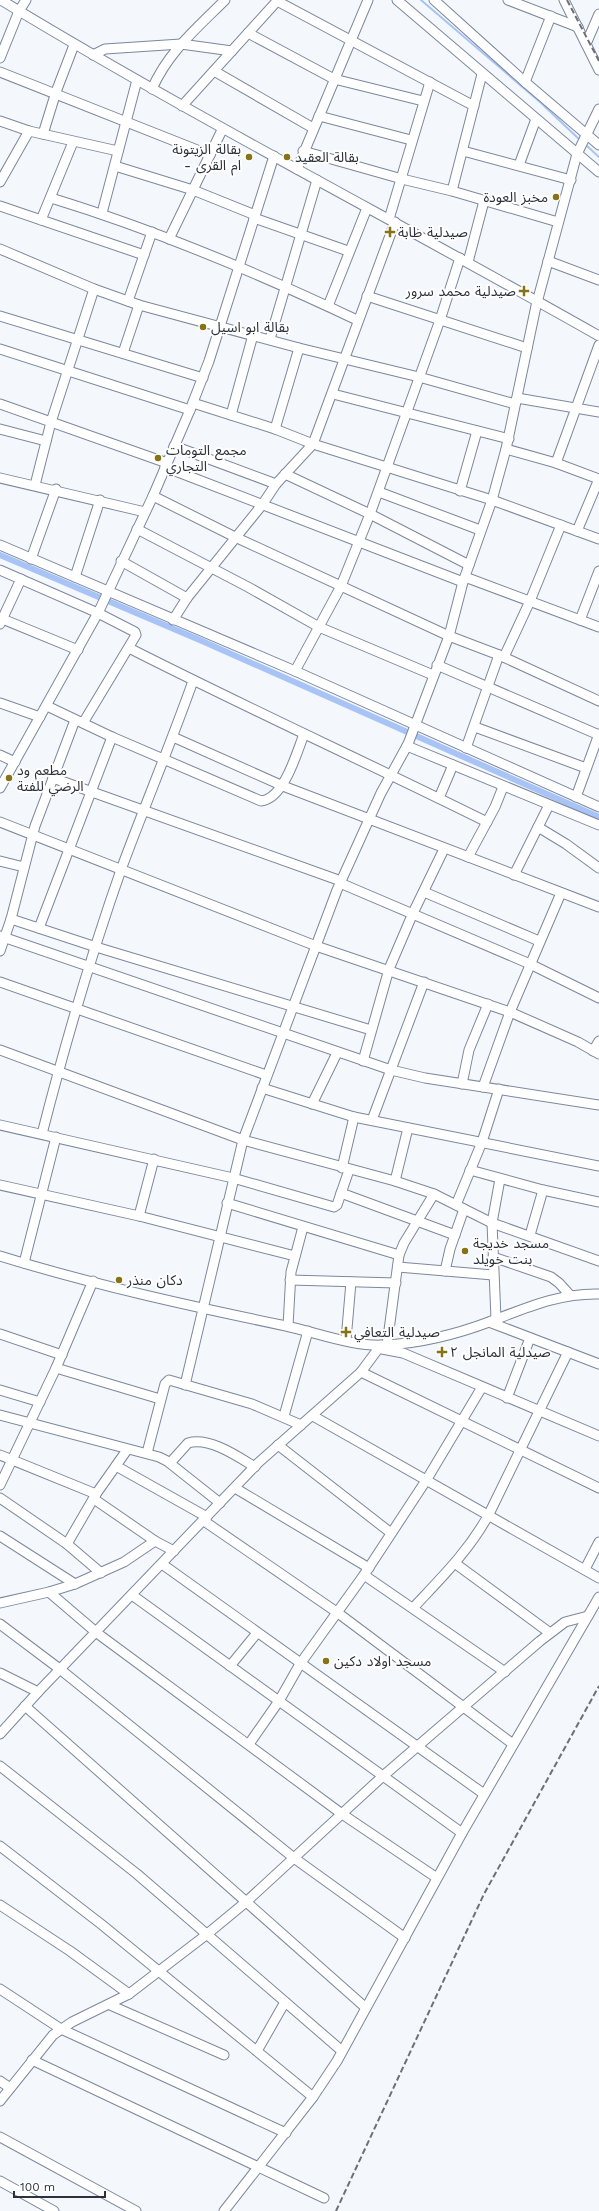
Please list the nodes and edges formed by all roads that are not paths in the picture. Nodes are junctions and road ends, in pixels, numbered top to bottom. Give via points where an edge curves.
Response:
1 (1, 0) edge
2 (26, 0) edge
3 (225, 0) edge
4 (368, 0) edge
5 (397, 0) edge
6 (434, 0) edge
7 (508, 0) edge
8 (564, 0) edge
9 (278, 1) edge
10 (19, 11) junction
11 (599, 14) edge
12 (551, 16) junction
13 (578, 27) junction
14 (248, 33) junction
15 (350, 41) junction
16 (181, 44) junction
17 (586, 44) junction
18 (74, 45) junction
19 (232, 51) junction
20 (93, 55) junction
21 (0, 58) edge
22 (599, 70) edge
23 (214, 71) junction
24 (0, 72) edge
25 (482, 74) junction
26 (334, 78) junction
27 (137, 80) junction
28 (430, 82) junction
29 (525, 82) junction
30 (152, 89) junction
31 (56, 92) junction
32 (423, 101) junction
33 (182, 106) junction
34 (474, 106) junction
35 (599, 109) edge
36 (319, 116) junction
37 (536, 119) junction
38 (127, 120) junction
39 (0, 121) edge
40 (313, 128) junction
41 (222, 130) junction
42 (29, 131) junction
43 (43, 134) junction
44 (586, 134) junction
45 (411, 140) junction
46 (73, 142) junction
47 (599, 145) edge
48 (118, 151) junction
49 (303, 151) junction
50 (463, 151) junction
51 (577, 152) junction
52 (210, 155) junction
53 (274, 156) junction
54 (115, 166) junction
55 (519, 166) junction
56 (297, 169) junction
57 (599, 172) edge
58 (402, 179) junction
59 (317, 180) junction
60 (570, 180) junction
61 (0, 182) edge
62 (193, 190) junction
63 (452, 190) junction
64 (51, 198) junction
65 (484, 201) junction
66 (0, 206) edge
67 (368, 208) junction
68 (102, 214) junction
69 (255, 216) junction
70 (41, 220) junction
71 (392, 221) junction
72 (558, 222) junction
73 (152, 232) junction
74 (300, 234) junction
75 (169, 239) junction
76 (0, 248) edge
77 (348, 252) junction
78 (144, 255) junction
79 (464, 260) junction
80 (548, 261) junction
81 (238, 268) junction
82 (599, 280) edge
83 (285, 287) junction
84 (94, 289) junction
85 (367, 296) junction
86 (128, 301) junction
87 (538, 302) junction
88 (139, 305) junction
89 (328, 306) junction
90 (0, 316) edge
91 (357, 320) junction
92 (440, 320) junction
93 (218, 327) junction
94 (253, 335) junction
95 (599, 336) edge
96 (78, 339) junction
97 (270, 340) junction
98 (599, 345) edge
99 (299, 348) junction
100 (527, 348) junction
101 (0, 349) edge
102 (123, 353) junction
103 (345, 359) junction
104 (67, 371) junction
105 (419, 377) junction
106 (203, 378) junction
107 (333, 394) junction
108 (516, 401) junction
109 (0, 404) edge
110 (192, 407) junction
111 (577, 408) junction
112 (407, 412) junction
113 (599, 412) edge
114 (231, 415) junction
115 (51, 422) junction
116 (0, 429) edge
117 (275, 429) junction
118 (477, 431) junction
119 (509, 439) junction
120 (46, 441) junction
121 (313, 444) junction
122 (174, 446) junction
123 (506, 449) junction
124 (556, 463) junction
125 (166, 465) junction
126 (388, 466) junction
127 (284, 474) junction
128 (0, 478) edge
129 (599, 479) edge
130 (276, 484) junction
131 (35, 485) junction
132 (56, 490) junction
133 (460, 491) junction
134 (379, 492) junction
135 (153, 496) junction
136 (100, 500) junction
137 (492, 500) junction
138 (262, 505) junction
139 (145, 512) junction
140 (370, 514) junction
141 (561, 525) junction
142 (137, 529) junction
143 (480, 530) junction
144 (577, 531) junction
145 (235, 537) junction
146 (599, 538) edge
147 (358, 541) junction
148 (0, 545) edge
149 (31, 559) junction
150 (121, 561) junction
151 (469, 565) junction
152 (212, 568) junction
153 (0, 570) edge
154 (599, 571) edge
155 (75, 577) junction
156 (21, 579) junction
157 (464, 580) junction
158 (341, 586) junction
159 (107, 592) junction
160 (187, 598) junction
161 (530, 601) junction
162 (98, 612) junction
163 (1, 620) edge
164 (173, 620) junction
165 (580, 620) junction
166 (319, 627) junction
167 (599, 627) edge
168 (448, 636) junction
169 (129, 648) junction
170 (78, 650) junction
171 (501, 656) junction
172 (437, 665) junction
173 (295, 671) junction
174 (434, 675) junction
175 (193, 680) junction
176 (489, 686) junction
177 (599, 701) edge
178 (0, 703) edge
179 (47, 706) junction
180 (40, 717) junction
181 (79, 721) junction
182 (415, 727) junction
183 (475, 727) junction
184 (304, 734) junction
185 (599, 734) edge
186 (112, 737) junction
187 (173, 737) junction
188 (407, 745) junction
189 (466, 748) junction
190 (0, 755) edge
191 (164, 759) junction
192 (15, 762) junction
193 (453, 765) junction
194 (586, 768) junction
195 (390, 774) junction
196 (53, 778) junction
197 (283, 786) junction
198 (503, 787) junction
199 (0, 788) edge
200 (91, 791) junction
201 (576, 797) junction
202 (439, 798) junction
203 (549, 805) junction
204 (599, 807) edge
205 (143, 812) junction
206 (368, 819) junction
207 (0, 822) edge
208 (487, 822) junction
209 (599, 826) edge
210 (538, 827) junction
211 (32, 836) junction
212 (69, 849) junction
213 (444, 849) junction
214 (468, 857) junction
215 (0, 861) edge
216 (24, 867) junction
217 (122, 868) junction
218 (599, 868) edge
219 (514, 875) junction
220 (341, 882) junction
221 (424, 892) junction
222 (561, 893) junction
223 (599, 907) edge
224 (413, 913) junction
225 (11, 919) junction
226 (39, 928) junction
227 (3, 937) edge
228 (540, 941) junction
229 (316, 946) junction
230 (96, 947) junction
231 (0, 951) edge
232 (530, 964) junction
233 (89, 966) junction
234 (389, 969) junction
235 (0, 982) edge
236 (424, 982) junction
237 (599, 998) edge
238 (488, 1004) junction
239 (294, 1006) junction
240 (76, 1008) junction
241 (510, 1012) junction
242 (372, 1030) junction
243 (283, 1034) junction
244 (599, 1042) edge
245 (0, 1050) edge
246 (596, 1052) edge
247 (337, 1053) junction
248 (363, 1061) junction
249 (58, 1070) junction
250 (391, 1070) junction
251 (266, 1075) junction
252 (462, 1084) junction
253 (483, 1087) junction
254 (262, 1088) junction
255 (499, 1089) junction
256 (312, 1104) junction
257 (599, 1105) edge
258 (354, 1116) junction
259 (372, 1120) junction
260 (0, 1125) edge
261 (408, 1128) junction
262 (42, 1134) junction
263 (56, 1137) junction
264 (243, 1140) junction
265 (482, 1142) junction
266 (154, 1159) junction
267 (599, 1166) edge
268 (346, 1169) junction
269 (470, 1170) junction
270 (233, 1178) junction
271 (500, 1179) junction
272 (395, 1181) junction
273 (0, 1185) edge
274 (543, 1190) junction
275 (341, 1193) junction
276 (434, 1194) junction
277 (41, 1196) junction
278 (599, 1202) edge
279 (227, 1203) junction
280 (460, 1207) junction
281 (139, 1216) junction
282 (418, 1221) junction
283 (492, 1223) junction
284 (303, 1227) junction
285 (455, 1235) junction
286 (530, 1235) junction
287 (218, 1238) junction
288 (400, 1255) junction
289 (0, 1256) edge
290 (295, 1256) junction
291 (493, 1257) junction
292 (599, 1261) edge
293 (24, 1263) junction
294 (398, 1267) junction
295 (445, 1271) junction
296 (493, 1275) junction
297 (290, 1280) junction
298 (93, 1281) junction
299 (351, 1282) junction
300 (396, 1283) junction
301 (599, 1294) edge
302 (570, 1295) junction
303 (204, 1309) junction
304 (493, 1320) junction
305 (288, 1326) junction
306 (308, 1331) junction
307 (0, 1334) edge
308 (530, 1338) junction
309 (346, 1340) junction
310 (382, 1346) junction
311 (568, 1352) junction
312 (62, 1355) junction
313 (599, 1364) edge
314 (56, 1368) junction
315 (361, 1372) junction
316 (185, 1385) junction
317 (482, 1387) junction
318 (0, 1390) edge
319 (507, 1398) junction
320 (160, 1399) junction
321 (40, 1402) junction
322 (538, 1411) junction
323 (0, 1414) edge
324 (284, 1416) junction
325 (313, 1416) junction
326 (462, 1422) junction
327 (30, 1424) junction
328 (301, 1425) junction
329 (599, 1436) edge
330 (278, 1445) junction
331 (520, 1448) junction
332 (128, 1450) junction
333 (147, 1453) junction
334 (0, 1455) edge
335 (12, 1460) junction
336 (170, 1463) junction
337 (116, 1466) junction
338 (255, 1467) junction
339 (427, 1479) junction
340 (0, 1485) edge
341 (235, 1488) junction
342 (599, 1488) edge
343 (95, 1496) junction
344 (0, 1498) edge
345 (220, 1503) junction
346 (489, 1514) junction
347 (205, 1519) junction
348 (391, 1533) junction
349 (0, 1536) edge
350 (155, 1541) junction
351 (599, 1542) edge
352 (67, 1544) junction
353 (174, 1552) junction
354 (162, 1564) junction
355 (456, 1564) junction
356 (585, 1569) junction
357 (366, 1572) junction
358 (101, 1573) junction
359 (599, 1578) edge
360 (75, 1584) junction
361 (49, 1592) junction
362 (132, 1595) junction
363 (599, 1597) edge
364 (0, 1603) edge
365 (413, 1608) junction
366 (338, 1613) junction
367 (588, 1616) junction
368 (0, 1624) edge
369 (257, 1632) junction
370 (97, 1633) junction
371 (550, 1633) junction
372 (300, 1664) junction
373 (230, 1666) junction
374 (60, 1670) junction
375 (505, 1672) junction
376 (0, 1673) edge
377 (38, 1692) junction
378 (279, 1701) junction
379 (464, 1705) junction
380 (25, 1706) junction
381 (1, 1731) edge
382 (248, 1744) junction
383 (513, 1744) junction
384 (418, 1746) junction
385 (0, 1766) edge
386 (383, 1776) junction
387 (484, 1794) junction
388 (342, 1814) junction
389 (462, 1833) junction
390 (0, 1846) edge
391 (294, 1858) junction
392 (437, 1878) junction
393 (246, 1902) junction
394 (0, 1905) edge
395 (206, 1935) junction
396 (405, 1938) junction
397 (158, 1970) junction
398 (0, 1988) edge
399 (129, 1994) junction
400 (285, 2002) junction
401 (110, 2005) junction
402 (366, 2008) junction
403 (61, 2028) junction
404 (257, 2051) junction
405 (342, 2051) junction
406 (224, 2055) dead end
407 (32, 2060) junction
408 (0, 2081) edge
409 (10, 2088) junction
410 (314, 2097) junction
411 (0, 2101) edge
412 (286, 2133) junction
413 (0, 2137) edge
414 (259, 2167) junction
415 (0, 2181) edge
416 (324, 2198) dead end
417 (54, 2211) edge
418 (136, 2211) edge
419 (224, 2211) edge

1 - 10 street
2 - 10 street
3 - 16 street
4 - 15 street
5 - 25 street
6 - 29 street
7 - 12 street
8 - 13 street
9 - 14 street
9 - 15 street
10 - 18 street
10 - 21 street
11 - 17 street
12 - 13 street
12 - 29 street
13 - 17 street
14 - 19 street
14 - 26 street
15 - 26 street
15 - 28 street
16 - 19 street
16 - 20 street via 105,49
16 - 30 street via 164,65
17 - 22 street
18 - 20 street
18 - 31 street
19 - 23 street
20 - 27 street
23 - 33 street
23 - 40 street
24 - 31 street
25 - 34 street
25 - 37 street
26 - 32 street
26 - 36 street
27 - 30 street
27 - 38 street
28 - 32 street
28 - 34 street
29 - 44 street
30 - 33 street
31 - 38 street
31 - 43 street
32 - 45 street
33 - 41 street
34 - 50 street
35 - 44 street
36 - 40 street
36 - 45 street
37 - 51 street
37 - 55 street
38 - 48 street
38 - 52 street
39 - 42 street
40 - 49 street
41 - 52 street
41 - 53 street
42 - 43 street
42 - 61 street
43 - 46 street
44 - 47 street
44 - 51 street
45 - 58 street
46 - 48 street
46 - 64 street
48 - 54 street
49 - 56 street
49 - 58 street
50 - 55 street
50 - 63 street
51 - 57 street
51 - 60 street
52 - 62 street
53 - 56 street
53 - 69 street
54 - 62 street
54 - 68 street
55 - 60 street
56 - 59 street
58 - 63 street
58 - 71 street
59 - 67 street
59 - 74 street
60 - 72 street
62 - 69 street
62 - 75 street
63 - 65 street
64 - 68 street
64 - 70 street
65 - 72 street
65 - 79 street
66 - 70 street
67 - 71 street
67 - 77 street
68 - 73 street
69 - 74 street
69 - 81 street
70 - 78 street
71 - 79 street
71 - 85 street
72 - 80 street
73 - 75 street
73 - 78 street
74 - 77 street
74 - 83 street
75 - 81 street
76 - 84 street
77 - 89 street
78 - 86 street
79 - 87 street
79 - 92 street
80 - 82 street
80 - 87 street
81 - 83 street
81 - 93 street
83 - 89 street
83 - 97 street
84 - 86 street
84 - 96 street
85 - 91 street
85 - 92 street
86 - 88 street
87 - 95 street
87 - 100 street
88 - 93 street
88 - 102 street
89 - 91 street
90 - 96 street
91 - 103 street
92 - 100 street
92 - 105 street
93 - 94 street
93 - 106 street
94 - 97 street
94 - 114 street
96 - 102 street
96 - 104 street
97 - 99 street
98 - 111 street
99 - 103 street
99 - 117 street
100 - 108 street
101 - 104 street
102 - 106 street
103 - 105 street
103 - 107 street
104 - 110 street
104 - 115 street
105 - 108 street
105 - 112 street
106 - 110 street
107 - 112 street
107 - 121 street
108 - 111 street
108 - 119 street
109 - 115 street
110 - 114 street
110 - 122 street
111 - 113 street
111 - 124 street
112 - 118 street
112 - 126 street
114 - 117 street
115 - 120 street
115 - 125 street
116 - 120 street
117 - 121 street
118 - 119 street
118 - 133 street
119 - 123 street
120 - 131 street
121 - 126 street
121 - 127 street
122 - 125 street
122 - 130 street
123 - 124 street
123 - 137 street
124 - 129 street
125 - 135 street
125 - 138 street
126 - 133 street
126 - 134 street
127 - 130 street
127 - 140 street
128 - 131 street
129 - 144 street
130 - 138 street
131 - 132 street
132 - 136 street
132 - 149 street
133 - 137 street
134 - 140 street
134 - 143 street
135 - 139 street
135 - 145 street
136 - 139 street
136 - 155 street
137 - 141 street
137 - 143 street
138 - 145 street
138 - 147 street
139 - 142 street
140 - 147 street
140 - 151 street
141 - 144 street
141 - 161 street
142 - 150 street
142 - 152 street
143 - 151 street
144 - 146 street
145 - 152 street
145 - 158 street
147 - 157 street
147 - 158 street
148 - 149 street
149 - 155 street
150 - 159 street
150 - 160 street
151 - 157 street
152 - 160 street
152 - 166 street
153 - 156 street
154 - 165 street
155 - 159 street
156 - 162 street
156 - 163 street
157 - 161 street
157 - 168 street
158 - 166 street
158 - 168 street
159 - 162 street
159 - 164 street
160 - 164 street
161 - 165 street
161 - 171 street
162 - 169 street via 135,632 136,636
162 - 170 street
163 - 170 street
164 - 173 street
165 - 167 street
166 - 173 street
166 - 174 street
168 - 171 street
168 - 172 street
169 - 175 street
169 - 181 street
170 - 179 street
171 - 176 street
171 - 177 street
172 - 174 street
172 - 176 street
173 - 182 street
174 - 182 street
175 - 184 street
175 - 187 street
176 - 183 street
176 - 185 street
178 - 180 street
179 - 180 street
179 - 181 street
180 - 192 street
181 - 186 street
181 - 196 street
182 - 188 street
182 - 189 street
183 - 189 street
183 - 194 street
184 - 195 street
184 - 197 street
185 - 194 street
186 - 191 street
186 - 200 street
187 - 191 street
187 - 197 street
188 - 193 street
188 - 195 street
189 - 201 street
190 - 192 street
191 - 197 street via 261,801 267,800
191 - 205 street
192 - 199 street
193 - 198 street via 474,772
193 - 202 street
194 - 201 street
195 - 202 street
195 - 206 street
196 - 200 street
196 - 211 street
197 - 206 street
198 - 203 street
198 - 208 street
200 - 205 street
200 - 212 street
201 - 204 street
202 - 208 street
203 - 209 street
203 - 210 street
205 - 217 street
205 - 220 street
206 - 213 street
206 - 220 street
207 - 211 street
208 - 214 street
210 - 218 street
210 - 219 street
211 - 212 street
211 - 216 street
212 - 217 street
212 - 226 street
213 - 214 street
213 - 221 street
214 - 219 street
215 - 216 street
216 - 225 street
217 - 229 street
217 - 230 street
219 - 222 street
220 - 224 street
220 - 229 street
221 - 224 street
221 - 228 street
222 - 223 street
222 - 228 street
224 - 232 street
224 - 234 street
225 - 226 street
225 - 227 street
226 - 230 street
227 - 231 street
227 - 233 street
228 - 232 street
229 - 234 street
229 - 239 street
230 - 233 street
230 - 239 street
232 - 237 street
232 - 241 street
233 - 240 street
233 - 243 street
234 - 236 street
234 - 242 street
235 - 240 street
236 - 238 street
236 - 250 street
238 - 241 street
238 - 252 street via 469,1050
239 - 242 street
239 - 243 street
240 - 249 street
240 - 251 street
241 - 246 street
241 - 253 street
242 - 248 street
243 - 247 street
243 - 251 street
244 - 246 street
245 - 249 street
247 - 248 street
247 - 256 street
248 - 250 street
249 - 262 street
249 - 264 street
250 - 252 street
250 - 259 street
251 - 254 street
252 - 253 street
253 - 255 street
254 - 256 street
254 - 264 street
255 - 257 street
255 - 265 street
256 - 258 street
258 - 259 street
258 - 268 street
259 - 261 street
260 - 262 street
261 - 265 street
261 - 272 street
262 - 263 street
263 - 266 street
263 - 277 street
264 - 268 street
264 - 270 street
265 - 267 street
265 - 269 street
266 - 270 street
266 - 281 street
268 - 272 street
268 - 275 street
269 - 271 street
269 - 280 street
270 - 275 street via 331,1207 335,1206
270 - 279 street
271 - 274 street
271 - 283 street
272 - 276 street
273 - 277 street
274 - 278 street
274 - 286 street
275 - 282 street
276 - 280 street
276 - 282 street
277 - 281 street
277 - 293 street
279 - 284 street
279 - 287 street
280 - 283 street
280 - 285 street
281 - 287 street
282 - 285 street
282 - 288 street
283 - 286 street
283 - 291 street
284 - 288 street
284 - 290 street
285 - 295 street
286 - 292 street
287 - 290 street
287 - 303 street
288 - 294 street
289 - 293 street
290 - 297 street
291 - 296 street
291 - 302 street via 551,1278
293 - 298 street
294 - 295 street
294 - 300 street
295 - 296 street
296 - 304 street
297 - 299 street
297 - 305 street
298 - 303 street via 132,1293
298 - 312 street
299 - 300 street
299 - 309 street
300 - 310 street
301 - 302 street
302 - 304 street via 540,1302
303 - 305 street
303 - 316 street
304 - 308 street
304 - 310 street via 436,1337
305 - 306 street
306 - 309 street
306 - 324 street
307 - 312 street
308 - 311 street
308 - 319 street
309 - 310 street
310 - 315 street
310 - 317 street
311 - 313 street
311 - 322 street
312 - 314 street
314 - 320 street
314 - 321 street
315 - 325 street
315 - 326 street
316 - 320 street via 172,1380 166,1382
316 - 324 street
317 - 319 street
317 - 326 street
318 - 321 street
319 - 322 street
320 - 333 street
321 - 327 street
322 - 329 street
322 - 331 street
323 - 327 street
324 - 328 street
325 - 328 street
325 - 339 street
326 - 331 street
326 - 339 street
327 - 332 street
327 - 335 street
328 - 330 street
330 - 338 street
330 - 348 street
331 - 342 street
331 - 346 street
332 - 333 street
332 - 337 street
333 - 336 street
334 - 335 street
335 - 340 street
335 - 343 street
336 - 338 street via 188,1443 198,1442 220,1448
336 - 345 street
337 - 343 street
337 - 347 street
338 - 341 street
339 - 346 street
339 - 348 street
341 - 345 street
341 - 357 street
343 - 350 street
343 - 352 street
344 - 352 street
345 - 347 street
346 - 355 street
346 - 356 street
347 - 353 street
347 - 366 street
348 - 357 street
349 - 360 street
350 - 353 street
350 - 358 street via 138,1554
351 - 356 street
352 - 358 street
353 - 354 street
354 - 362 street
354 - 369 street
355 - 365 street
355 - 371 street
356 - 359 street
357 - 365 street
357 - 366 street
358 - 360 street
360 - 361 street
361 - 364 street
361 - 370 street
362 - 370 street
362 - 373 street
363 - 367 street
365 - 375 street
366 - 372 street
366 - 379 street
367 - 371 street via 565,1622
367 - 383 street
368 - 374 street
369 - 372 street
369 - 373 street
370 - 374 street
370 - 382 street
371 - 375 street
372 - 378 street
372 - 384 street
373 - 378 street
374 - 377 street
374 - 391 street
375 - 379 street
376 - 377 street
377 - 380 street
378 - 382 street
378 - 386 street
379 - 383 street
379 - 384 street
380 - 381 street
380 - 393 street
382 - 388 street
383 - 387 street
384 - 386 street
384 - 387 street
385 - 395 street via 104,1847
386 - 388 street
386 - 389 street
387 - 389 street
388 - 391 street
388 - 392 street
389 - 392 street
390 - 397 street
391 - 393 street
391 - 396 street
392 - 396 street
393 - 395 street
393 - 402 street
394 - 399 street
395 - 397 street
395 - 400 street
396 - 402 street
397 - 399 street
397 - 404 street
398 - 403 street
399 - 401 street
400 - 404 street
400 - 405 street
401 - 403 street
401 - 406 street
402 - 405 street
403 - 407 street
403 - 412 street
404 - 410 street
405 - 410 street
407 - 409 street
407 - 414 street
408 - 409 street
409 - 411 street
410 - 412 street
412 - 414 street
413 - 418 street
414 - 416 street
414 - 419 street
415 - 417 street

